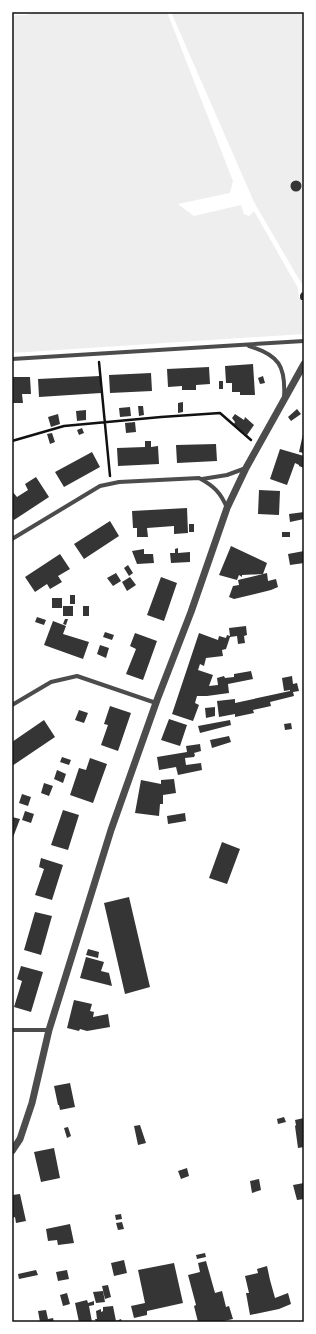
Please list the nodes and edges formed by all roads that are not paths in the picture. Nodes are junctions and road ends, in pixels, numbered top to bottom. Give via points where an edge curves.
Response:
1 (304, 341) edge
2 (245, 345) junction
3 (12, 359) edge
4 (304, 364) edge
5 (284, 400) junction
6 (246, 468) junction
7 (202, 480) junction
8 (227, 508) junction
9 (12, 539) edge
10 (156, 703) junction
11 (12, 706) edge
12 (12, 1030) edge
13 (49, 1030) junction
14 (12, 1151) edge

1 - 2 street
2 - 3 street
2 - 5 street via 264,350 277,359 285,384
4 - 5 street
5 - 6 street
6 - 7 street via 228,475
6 - 8 street
7 - 8 street via 222,496
7 - 9 street via 116,483 100,486
8 - 10 street
10 - 11 street via 77,676 51,682
10 - 13 street via 111,830
12 - 13 street
13 - 14 street via 32,1103 20,1139

